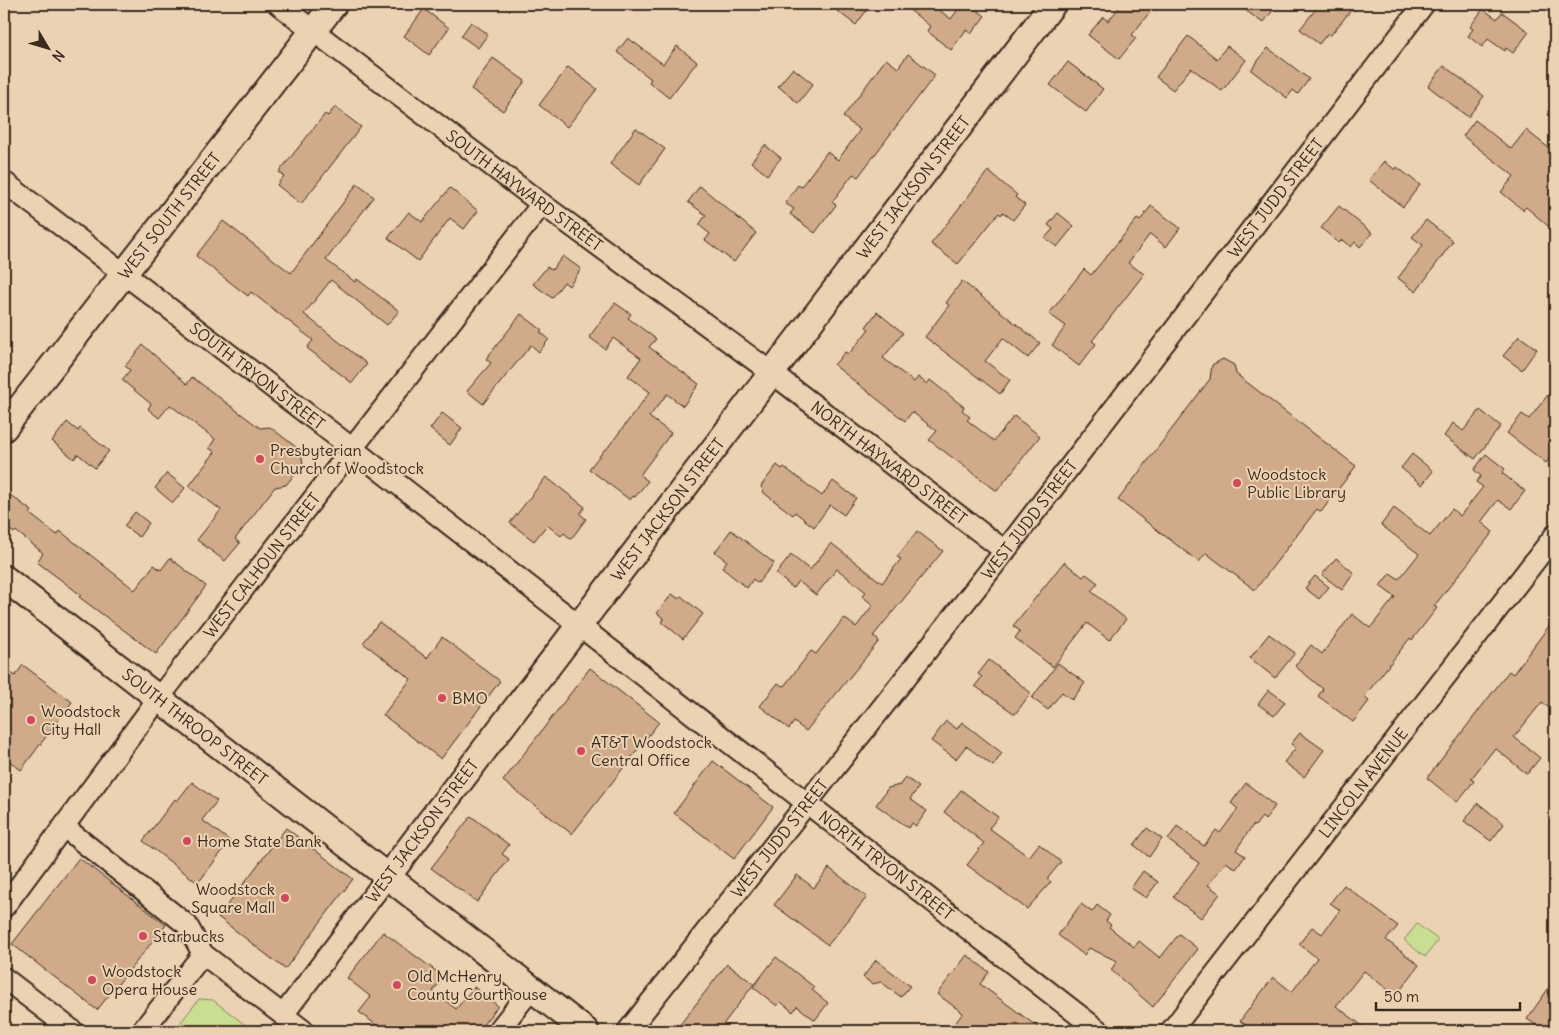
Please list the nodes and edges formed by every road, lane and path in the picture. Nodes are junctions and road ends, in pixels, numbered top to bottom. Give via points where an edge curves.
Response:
1 (278, 4) edge
2 (334, 4) edge
3 (1053, 4) edge
4 (1424, 4) edge
5 (314, 31) junction
6 (4, 182) edge
7 (542, 204) junction
8 (124, 275) junction
9 (772, 373) junction
10 (4, 428) edge
11 (353, 449) junction
12 (1555, 535) edge
13 (1005, 551) junction
14 (4, 578) edge
15 (579, 627) junction
16 (158, 698) junction
17 (806, 802) junction
18 (64, 826) junction
19 (388, 876) junction
20 (4, 907) edge
21 (203, 954) junction
22 (4, 978) edge
23 (532, 988) junction
24 (283, 1015) junction
25 (73, 1031) edge
26 (142, 1031) edge
27 (304, 1031) edge
28 (498, 1031) edge
29 (586, 1031) edge
30 (628, 1031) edge
31 (1099, 1031) edge
32 (1171, 1031) edge

1 - 5 street, SOUTH HAYWARD STREET
2 - 5 street, WEST SOUTH STREET
3 - 9 street, WEST JACKSON STREET
4 - 13 street, WEST JUDD STREET
5 - 7 street, SOUTH HAYWARD STREET
5 - 8 street, WEST SOUTH STREET
6 - 8 street, SOUTH TRYON STREET
7 - 9 street, SOUTH HAYWARD STREET
7 - 11 street, WEST CALHOUN STREET
8 - 10 street, WEST SOUTH STREET
8 - 11 street, SOUTH TRYON STREET
9 - 13 street, NORTH HAYWARD STREET
9 - 15 street, WEST JACKSON STREET
11 - 15 street, SOUTH TRYON STREET
11 - 16 street, WEST CALHOUN STREET
12 - 32 street, LINCOLN AVENUE
13 - 17 street, WEST JUDD STREET
14 - 16 street, SOUTH THROOP STREET
15 - 17 street, NORTH TRYON STREET
15 - 19 street, WEST JACKSON STREET
16 - 18 street, WEST CALHOUN STREET
16 - 19 street, SOUTH THROOP STREET
17 - 30 street, WEST JUDD STREET
17 - 31 street, NORTH TRYON STREET
18 - 20 street, WEST CALHOUN STREET
18 - 21 street via 187,925
19 - 23 street, SOUTH THROOP STREET
19 - 24 street, WEST JACKSON STREET
21 - 24 street
21 - 26 street
22 - 25 street
23 - 28 street
23 - 29 street, SOUTH THROOP STREET
24 - 27 street

